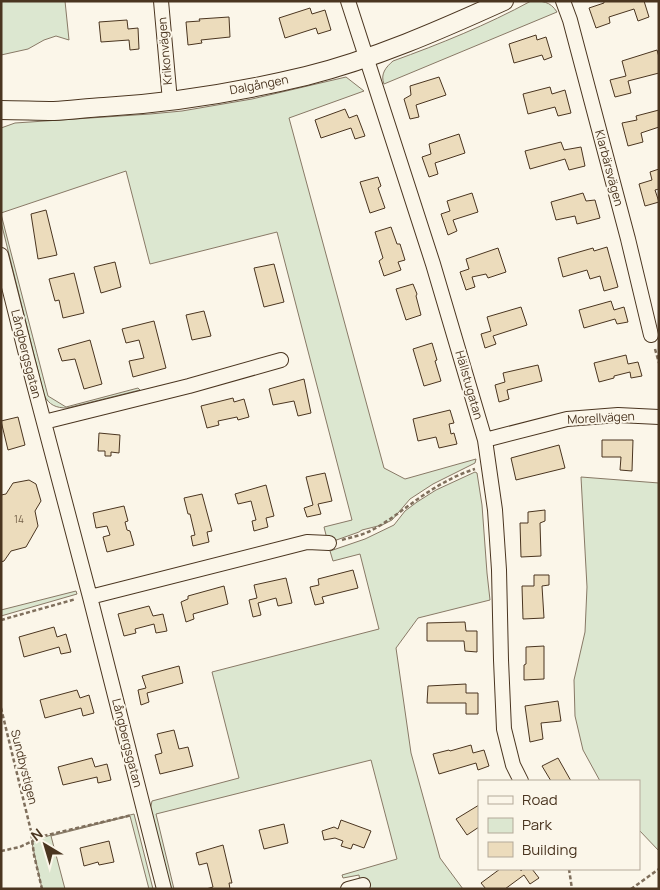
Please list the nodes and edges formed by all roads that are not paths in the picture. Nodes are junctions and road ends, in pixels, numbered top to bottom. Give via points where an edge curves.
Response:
1 (161, 1) edge
2 (348, 1) edge
3 (504, 1) edge
4 (563, 1) edge
5 (366, 57) junction
6 (170, 101) junction
7 (1, 110) edge
8 (1, 256) edge
9 (651, 335) dead end
10 (281, 360) dead end
11 (659, 417) edge
12 (44, 422) junction
13 (485, 440) junction
14 (329, 543) road end
15 (90, 597) junction
16 (520, 780) edge
17 (363, 885) dead end
18 (164, 889) edge
19 (348, 889) edge

1 - 6 street, Krikonvägen
2 - 5 street, Hällstugatan
3 - 5 street, Dalgången via 425,36
4 - 9 street, Klarbärsvägen via 626,229
5 - 6 street, Dalgången via 298,78
5 - 13 street, Hällstugatan via 433,264
6 - 7 street, Dalgången via 56,111
8 - 12 street, Långbergsgatan
10 - 12 street
11 - 13 street, Morellvägen via 618,415 567,419
12 - 15 street, Långbergsgatan
13 - 16 street, Hällstugatan via 499,570 504,728 513,765
14 - 15 street via 307,542
15 - 18 street, Långbergsgatan
17 - 19 street

